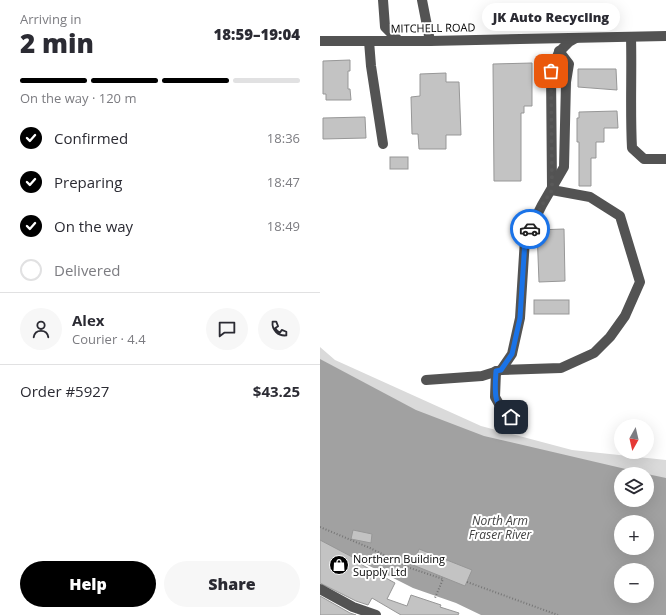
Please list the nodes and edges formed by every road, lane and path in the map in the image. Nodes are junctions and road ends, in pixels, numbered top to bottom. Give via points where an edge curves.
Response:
1 (383, 0) edge
2 (422, 0) edge
3 (666, 36) edge
4 (631, 37) junction
5 (576, 38) junction
6 (320, 41) edge
7 (369, 41) junction
8 (399, 41) junction
9 (430, 41) junction
10 (559, 52) junction
11 (383, 144) dead end
12 (666, 159) edge
13 (552, 190) junction
14 (498, 370) junction
15 (426, 380) dead end
16 (518, 420) dead end
17 (320, 527) edge
18 (467, 582) dead end
19 (320, 589) edge
20 (434, 598) dead end
21 (376, 615) edge
22 (558, 615) edge

1 - 8 street via 385,27
2 - 9 street
3 - 4 street, MITCHELL ROAD
4 - 5 street, MITCHELL ROAD
4 - 12 street via 632,148 644,159
5 - 9 street, MITCHELL ROAD
5 - 10 street
6 - 7 street, MITCHELL ROAD
7 - 8 street, MITCHELL ROAD
7 - 11 street
8 - 9 street, MITCHELL ROAD
10 - 13 street via 551,71
10 - 13 street via 569,64 566,82 564,167
13 - 14 street via 525,240 520,318 512,354
13 - 14 street via 590,197 620,216 640,282 622,321 594,353 561,368
14 - 15 street via 482,376
14 - 16 street via 495,398 504,413
17 - 20 path via 410,568 443,579
18 - 22 path
19 - 21 street via 353,607

